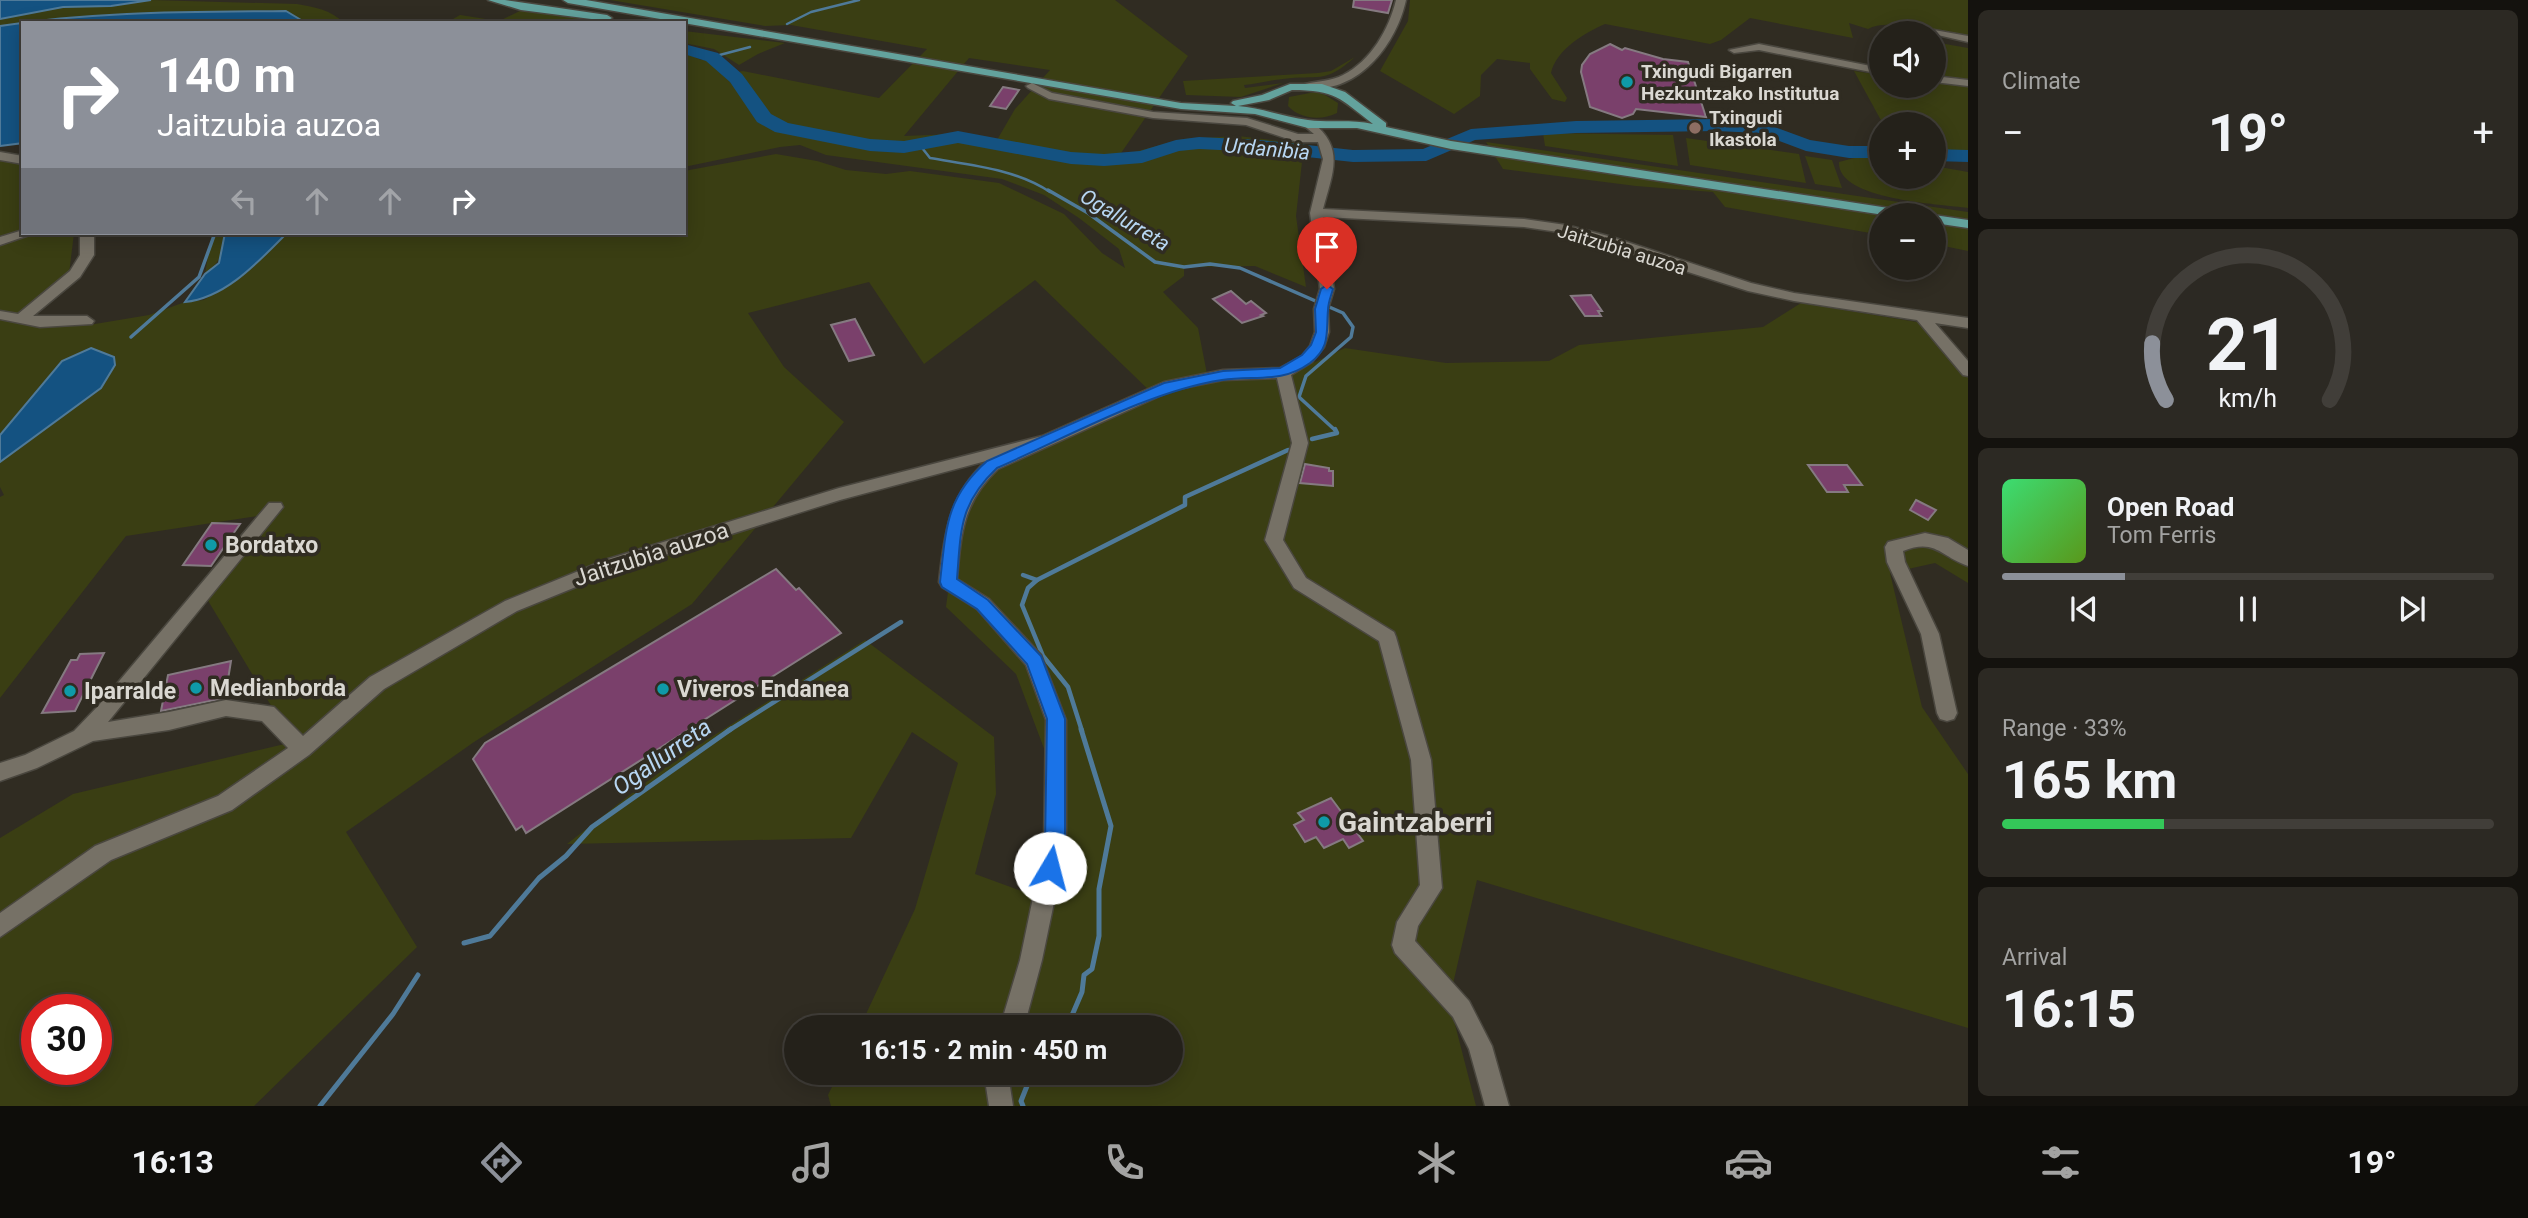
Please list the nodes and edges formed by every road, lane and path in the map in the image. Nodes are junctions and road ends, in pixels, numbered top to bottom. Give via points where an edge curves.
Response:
1 (493, 0) edge
2 (568, 0) edge
3 (578, 0) edge
4 (1401, 0) edge
5 (596, 1) edge
6 (630, 21) edge
7 (686, 27) edge
8 (1946, 35) edge
9 (1968, 39) edge
10 (867, 50) junction
11 (1734, 50) dead end
12 (1869, 69) edge
13 (1347, 77) junction
14 (1946, 80) edge
15 (1968, 83) edge
16 (1032, 86) dead end
17 (1309, 86) junction
18 (1276, 94) junction
19 (1351, 102) junction
20 (1287, 118) junction
21 (1308, 124) junction
22 (1336, 124) junction
23 (1401, 134) junction
24 (1323, 139) junction
25 (0, 156) edge
26 (21, 160) edge
27 (1869, 209) edge
28 (1316, 213) junction
29 (1946, 220) edge
30 (1968, 223) edge
31 (21, 235) edge
32 (87, 235) edge
33 (0, 241) edge
34 (0, 315) edge
35 (1922, 317) junction
36 (21, 319) junction
37 (86, 321) dead end
38 (1968, 323) edge
39 (1968, 371) edge
40 (1283, 373) junction
41 (1040, 441) junction
42 (275, 507) dead end
43 (1968, 559) edge
44 (1947, 713) dead end
45 (77, 740) junction
46 (302, 749) junction
47 (0, 772) edge
48 (0, 926) edge
49 (1015, 1015) edge
50 (998, 1085) edge
51 (1001, 1106) edge
52 (1497, 1106) edge

1 - 6 main road
2 - 10 main road
3 - 5 main road
4 - 13 street via 1390,31
5 - 18 main road via 1192,102 1240,103
7 - 10 main road
8 - 9 street
10 - 20 main road via 1181,106
11 - 12 street via 1759,47
13 - 17 street
13 - 19 street via 1345,89
14 - 15 street
16 - 24 street via 1049,96 1153,115 1247,122 1297,138
17 - 18 main road via 1290,87
17 - 19 main road via 1332,90
18 - 20 main road via 1274,106
19 - 22 main road via 1351,116
19 - 23 main road
20 - 21 main road
21 - 22 main road
21 - 24 street
22 - 23 main road
22 - 24 street via 1324,129
23 - 27 main road via 1472,149
24 - 28 street via 1329,159
25 - 26 street
28 - 35 street, Jaitzubia auzoa via 1566,229 1748,287
28 - 40 street via 1327,277 1322,332 1307,359
29 - 30 main road
31 - 33 street
32 - 36 street via 87,255 75,274
34 - 36 street
35 - 38 street, Jaitzubia auzoa
35 - 39 street
36 - 37 street
40 - 41 street, Jaitzubia auzoa via 1223,375 1169,386
40 - 52 street via 1300,443 1274,540 1300,583 1387,637 1421,760 1431,888 1408,922 1403,945 1461,1009 1480,1046
41 - 46 street, Jaitzubia auzoa via 839,494 572,580 511,606 377,683
41 - 49 street, Jaitzubia auzoa via 992,465 967,491 957,513 948,582 983,604 1034,661 1056,719 1055,845
42 - 45 street
43 - 44 street via 1942,540 1912,539 1894,547 1896,562 1930,634
45 - 46 street via 90,733 226,708 267,713
45 - 47 street
46 - 48 street, Jaitzubia auzoa via 225,803 103,853
50 - 51 street

